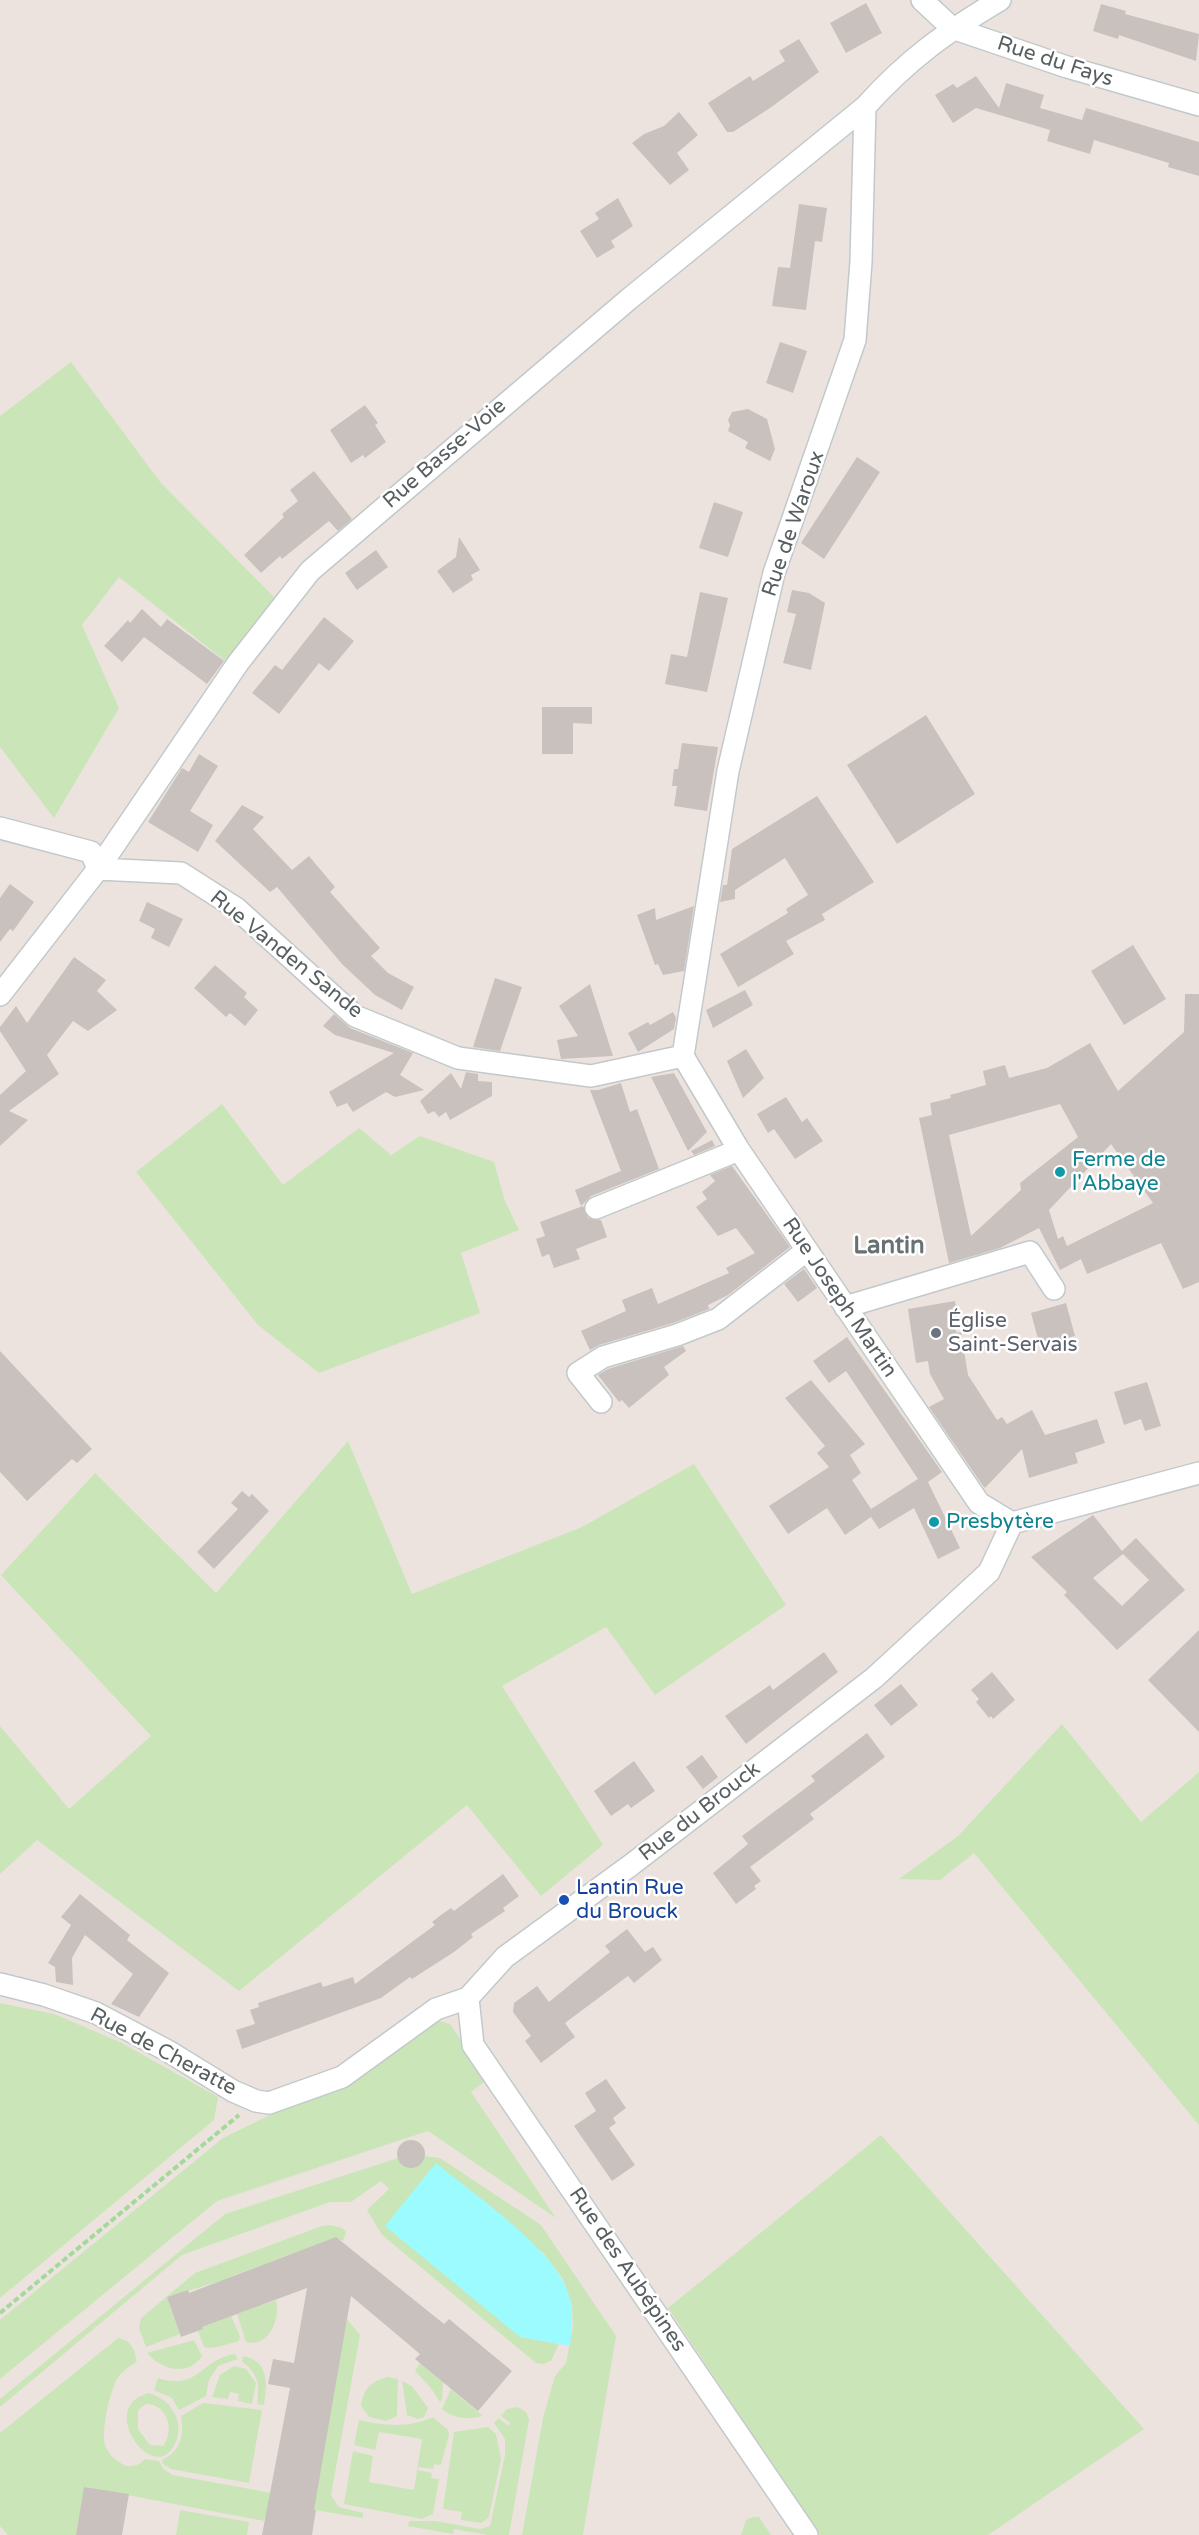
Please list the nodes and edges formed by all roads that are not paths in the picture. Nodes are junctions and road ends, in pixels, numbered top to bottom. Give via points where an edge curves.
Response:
1 (922, 0) edge
2 (1000, 0) edge
3 (952, 28) junction
4 (1199, 105) edge
5 (865, 107) junction
6 (0, 828) edge
7 (98, 870) junction
8 (0, 995) edge
9 (683, 1056) junction
10 (739, 1150) junction
11 (596, 1208) dead end
12 (806, 1251) junction
13 (1054, 1289) dead end
14 (845, 1307) junction
15 (601, 1402) dead end
16 (1199, 1473) edge
17 (1012, 1523) junction
18 (0, 1984) edge
19 (468, 1998) junction
20 (256, 2101) joint
21 (807, 2535) edge

1 - 3 street, Rue du Fays
2 - 3 street
3 - 4 street, Rue du Fays via 1066,67
3 - 5 street via 897,71
5 - 7 street, Rue Basse-Voie via 628,298 310,571 245,653
5 - 9 street, Rue de Waroux via 855,340 774,573 728,771
6 - 7 street via 91,852
7 - 8 street, Rue Basse-Voie
7 - 9 street, Rue Vanden Sande via 181,873 236,908 355,1016 458,1058 591,1076
9 - 10 street, Rue Joseph Martin
10 - 11 street
10 - 12 street, Rue Joseph Martin
12 - 14 street, Rue Joseph Martin
12 - 15 street via 718,1319 603,1357 578,1373
13 - 14 street via 1030,1252
14 - 17 street, Rue Joseph Martin via 979,1503
16 - 17 street
17 - 19 street, Rue du Brouck via 989,1572 874,1678 505,1957
18 - 20 street, Rue de Cheratte via 96,2013
19 - 20 street, Rue du Brouck via 436,2010 342,2077 269,2103
19 - 21 street, Rue des Aubépines via 473,2044

